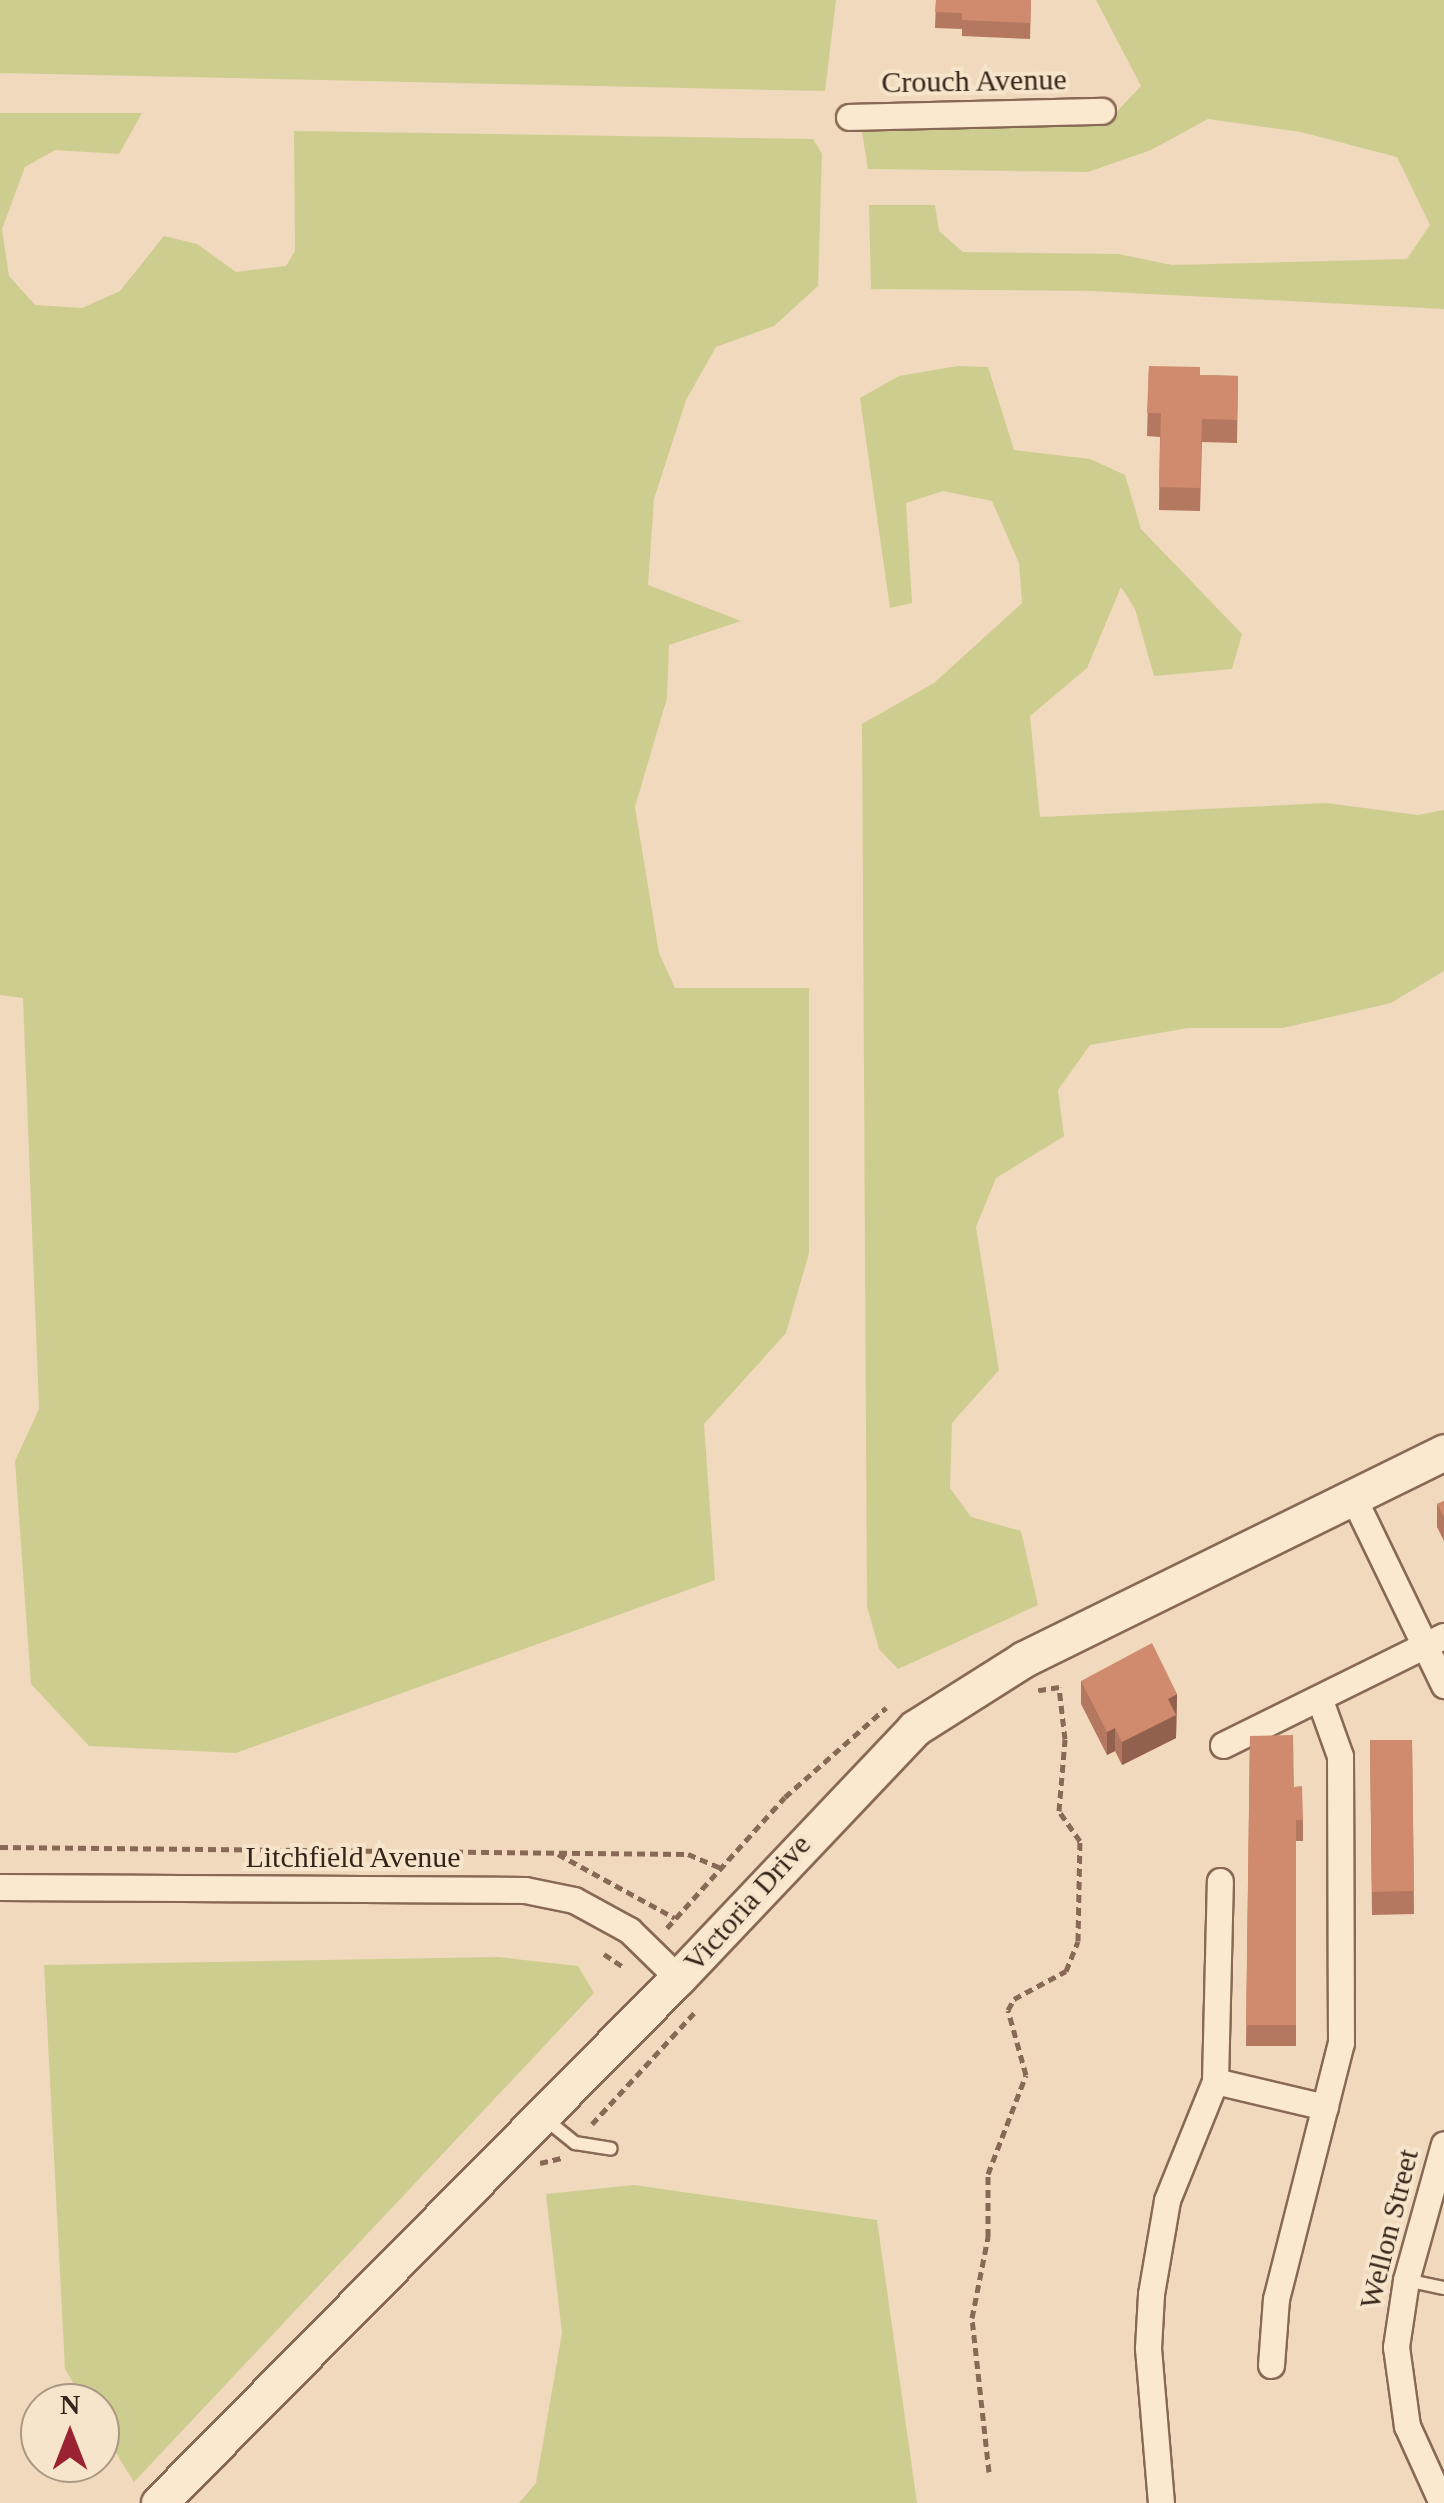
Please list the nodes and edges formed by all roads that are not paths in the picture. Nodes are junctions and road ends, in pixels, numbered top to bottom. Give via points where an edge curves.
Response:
1 (1102, 111) dead end
2 (849, 116) dead end
3 (1444, 1452) edge
4 (1353, 1496) junction
5 (1434, 1641) edge
6 (1444, 1684) edge
7 (1320, 1700) junction
8 (1223, 1745) dead end
9 (1220, 1881) dead end
10 (0, 1888) edge
11 (678, 1978) junction
12 (1216, 2081) junction
13 (1325, 2106) junction
14 (542, 2116) junction
15 (1444, 2144) edge
16 (612, 2149) dead end
17 (1406, 2280) junction
18 (1444, 2288) edge
19 (1271, 2365) dead end
20 (158, 2503) edge
21 (1161, 2503) edge
22 (1442, 2503) edge

1 - 2 street, Crouch Avenue
3 - 4 street, Victoria Drive
4 - 5 street
4 - 11 street, Victoria Drive via 1024,1659 914,1728
5 - 6 street
5 - 7 street
7 - 8 street
7 - 13 street via 1340,1756 1341,2044
9 - 12 street
10 - 11 street, Litchfield Avenue via 526,1890 574,1900 630,1930
11 - 14 street, Victoria Drive
12 - 13 street
12 - 21 street via 1167,2200 1150,2294
13 - 19 street via 1276,2299
14 - 16 lane via 575,2143
14 - 20 street, Victoria Drive
15 - 17 street, Wellon Street
17 - 18 lane
17 - 22 street, Wellon Street via 1397,2317 1400,2390 1407,2426

